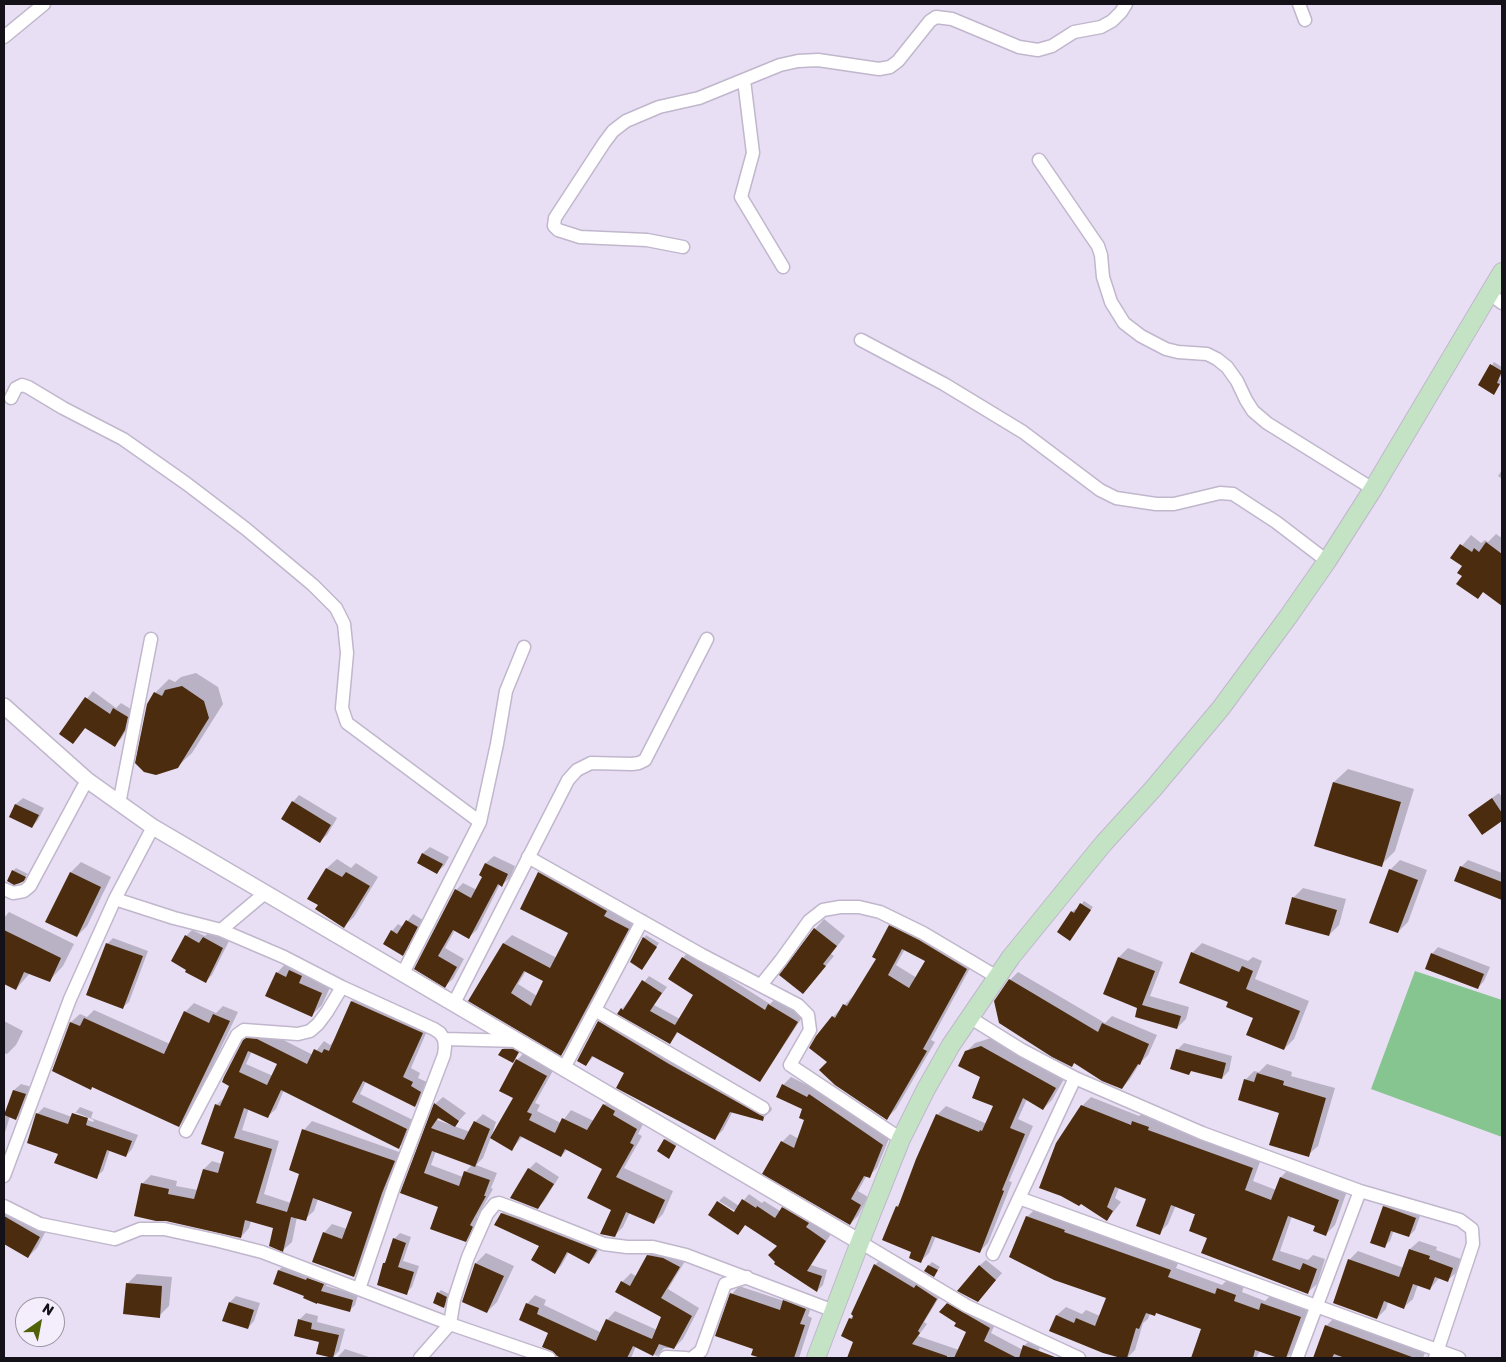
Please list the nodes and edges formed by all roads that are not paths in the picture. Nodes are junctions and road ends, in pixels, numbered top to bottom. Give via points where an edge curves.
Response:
1 (44, 4) edge
2 (1126, 4) edge
3 (1299, 4) edge
4 (1305, 20) dead end
5 (4, 37) edge
6 (744, 80) junction
7 (1039, 160) dead end
8 (683, 247) dead end
9 (783, 267) dead end
10 (1502, 272) edge
11 (1496, 298) edge
12 (861, 340) dead end
13 (11, 398) dead end
14 (1373, 489) junction
15 (1327, 561) junction
16 (150, 639) dead end
17 (707, 639) dead end
18 (524, 647) dead end
19 (4, 706) edge
20 (87, 780) junction
21 (119, 804) junction
22 (480, 822) junction
23 (153, 828) junction
24 (528, 858) junction
25 (4, 889) edge
26 (265, 893) junction
27 (115, 899) junction
28 (642, 921) junction
29 (221, 930) junction
30 (403, 973) junction
31 (997, 977) junction
32 (761, 985) junction
33 (342, 987) junction
34 (454, 1003) junction
35 (595, 1010) junction
36 (969, 1017) junction
37 (444, 1039) junction
38 (519, 1041) junction
39 (564, 1068) junction
40 (1075, 1078) junction
41 (763, 1108) dead end
42 (186, 1131) dead end
43 (902, 1139) junction
44 (4, 1176) edge
45 (1360, 1191) junction
46 (1019, 1198) junction
47 (4, 1206) edge
48 (860, 1242) junction
49 (993, 1254) dead end
50 (747, 1277) junction
51 (359, 1289) junction
52 (1317, 1307) junction
53 (834, 1311) junction
54 (450, 1324) junction
55 (1437, 1355) edge
56 (544, 1357) edge
57 (420, 1358) edge
58 (664, 1358) edge
59 (686, 1358) edge
60 (692, 1358) edge
61 (816, 1358) edge
62 (1079, 1358) edge
63 (1297, 1358) edge
64 (1460, 1358) edge

1 - 5 street
2 - 6 street via 1112,21 1101,27 1074,32 1052,46 1038,50 1019,47 952,19 936,18 890,67 879,69 818,60 798,61
3 - 4 street
6 - 8 street via 626,121 604,143 554,222 558,230 580,237 646,240
6 - 9 street via 753,153 741,196
7 - 14 street via 1098,246 1111,302 1124,323 1166,349 1207,354 1216,359 1227,367 1246,400 1267,423
10 - 11 main road
11 - 14 main road
12 - 15 street via 944,384 1023,432 1100,490 1116,498 1174,504 1220,493 1233,494
13 - 22 street via 16,388 28,387 123,439 246,529 313,585 336,608 344,624 347,659 342,708 347,723
14 - 15 main road
15 - 31 main road via 1221,708 1104,844
16 - 21 street
17 - 24 street via 645,760 632,764 591,763 577,770 568,780
18 - 22 street via 506,691
19 - 20 street
20 - 21 street
20 - 25 street via 30,886 13,893
21 - 23 street
22 - 30 street
23 - 26 street
23 - 27 street
24 - 28 street
24 - 34 street
26 - 29 street
26 - 30 street
27 - 29 street
27 - 44 street via 70,999
28 - 32 street
28 - 35 street
29 - 33 street
30 - 34 street
31 - 32 street via 923,933 880,912 840,907 823,910 809,921
31 - 36 main road
32 - 43 street via 798,1005 808,1015 810,1030 790,1065
33 - 37 street via 434,1028
33 - 42 street via 327,1012 310,1030 298,1034 244,1030 236,1035
34 - 38 street
35 - 39 street
35 - 41 street
36 - 40 street
36 - 43 main road via 926,1089
37 - 38 street
37 - 51 street via 444,1056
38 - 39 street
39 - 48 street
40 - 45 street via 1202,1133
40 - 46 street
43 - 48 main road
45 - 52 street
45 - 55 street via 1460,1220 1472,1229 1473,1244
46 - 49 street
46 - 52 street
47 - 51 street via 40,1224 115,1239 140,1229 164,1229 219,1240 262,1252
48 - 53 main road
48 - 62 street via 967,1306
50 - 53 street
50 - 54 street via 664,1249 604,1244 499,1203 486,1214 468,1257
50 - 60 street via 725,1284 701,1351
51 - 54 street
52 - 55 street
52 - 63 street
53 - 61 main road
54 - 56 street
54 - 57 street
55 - 64 street
58 - 59 street

